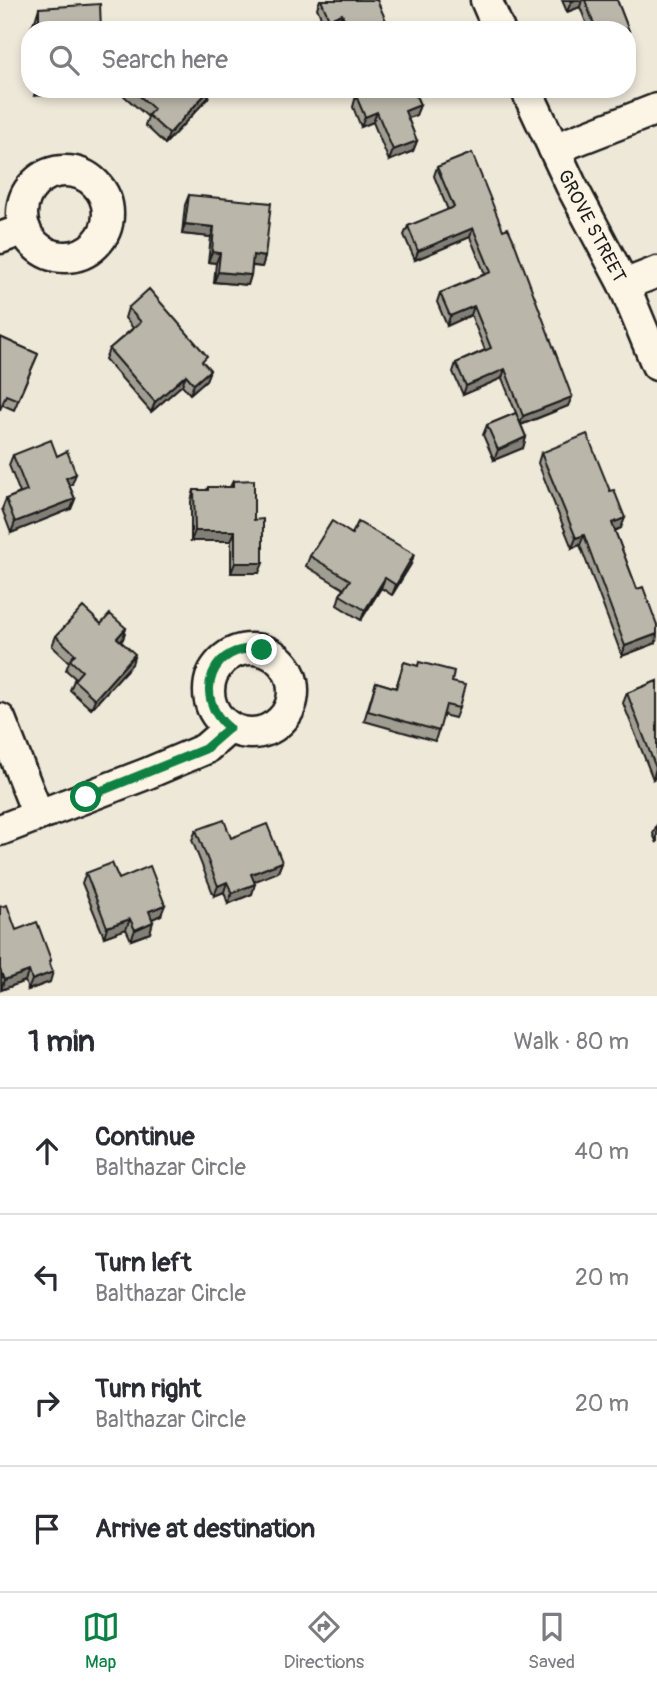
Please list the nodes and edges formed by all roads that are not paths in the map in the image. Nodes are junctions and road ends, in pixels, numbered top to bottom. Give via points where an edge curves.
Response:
1 (486, 0) edge
2 (495, 21) edge
3 (530, 98) edge
4 (657, 109) edge
5 (554, 149) junction
6 (657, 272) edge
7 (624, 285) junction
8 (657, 365) edge
9 (0, 719) edge
10 (229, 728) dead end
11 (38, 815) junction
12 (0, 830) edge

1 - 2 street
3 - 5 street, GROVE STREET
4 - 5 street
5 - 7 street, GROVE STREET
6 - 7 street
7 - 8 street, GROVE STREET
9 - 11 street
10 - 11 street via 205,749
11 - 12 street

